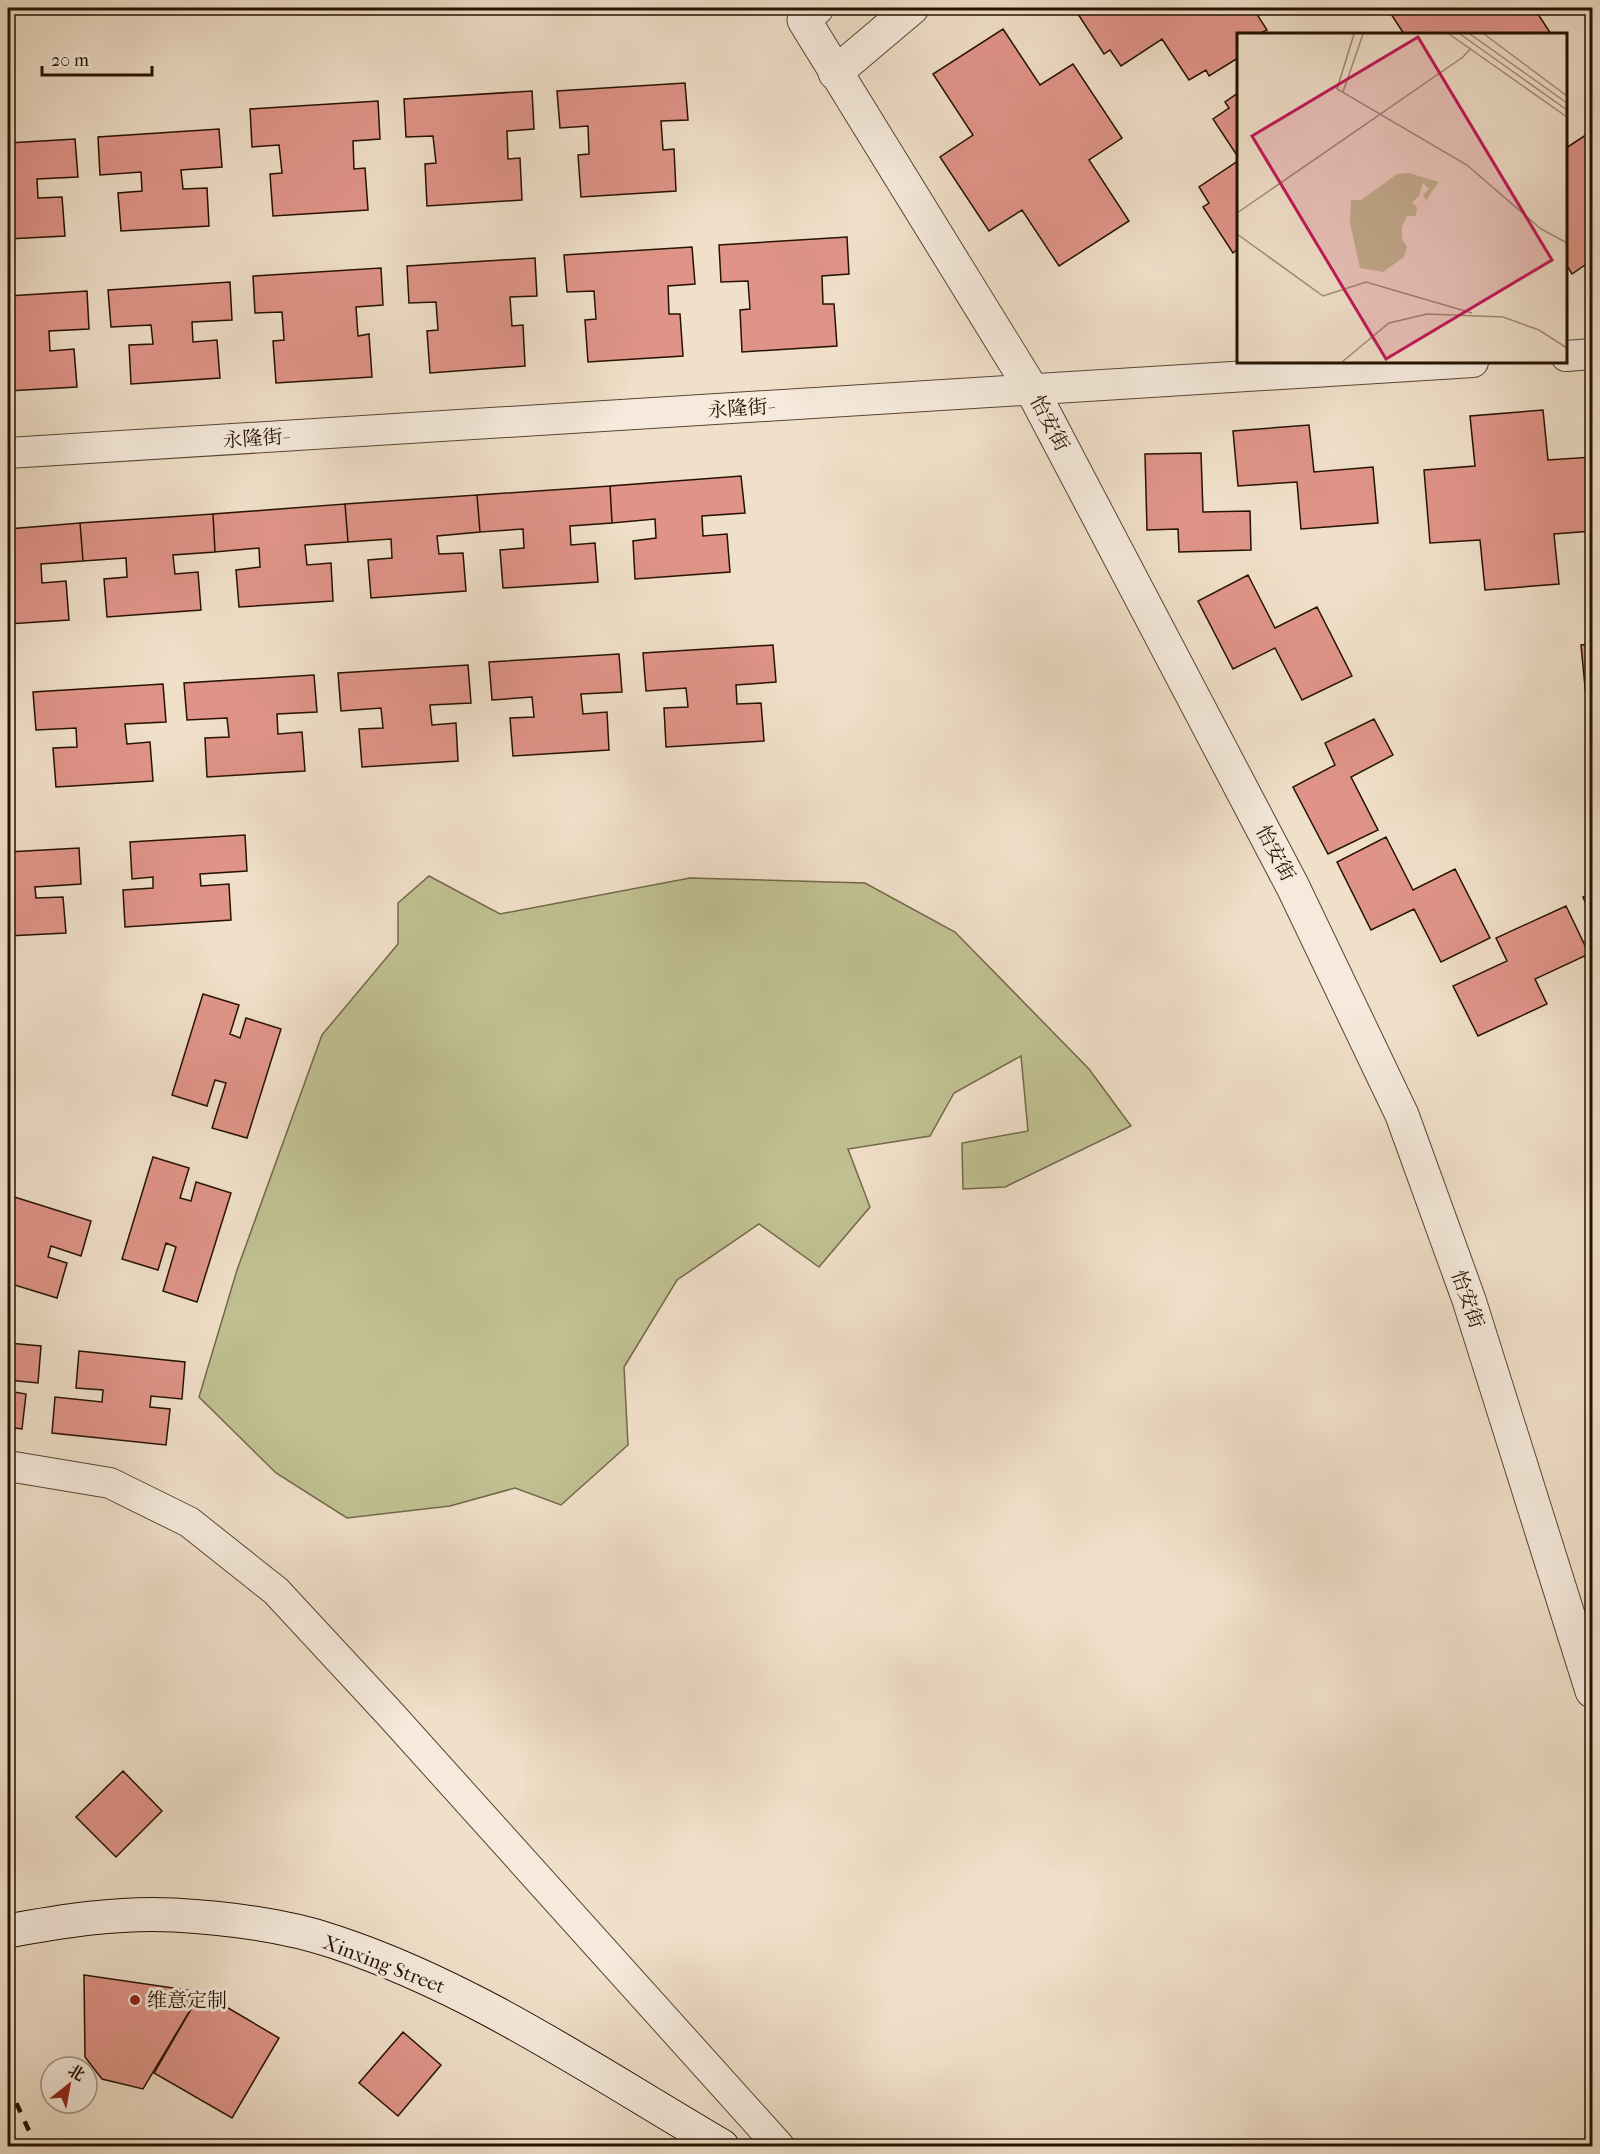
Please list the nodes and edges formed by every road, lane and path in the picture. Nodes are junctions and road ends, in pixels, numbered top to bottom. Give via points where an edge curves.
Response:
1 (912, 8) edge
2 (811, 14) edge
3 (835, 73) junction
4 (1593, 354) edge
5 (1567, 356) edge
6 (1457, 363) edge
7 (1032, 390) junction
8 (8, 453) edge
9 (8, 1466) edge
10 (1593, 1691) edge
11 (8, 1930) edge
12 (722, 2146) edge
13 (779, 2146) edge

1 - 3 street
2 - 3 street, 怡安街
3 - 7 street, 怡安街
4 - 5 street
6 - 7 street, 永隆街-
7 - 8 street, 永隆街-
7 - 10 street, 怡安街 via 1293,886 1402,1115 1469,1300
9 - 13 street via 110,1483 189,1522 276,1591
11 - 12 street, Xinxing Street via 106,1917 173,1915 249,1923 333,1941 405,1968 485,2006

